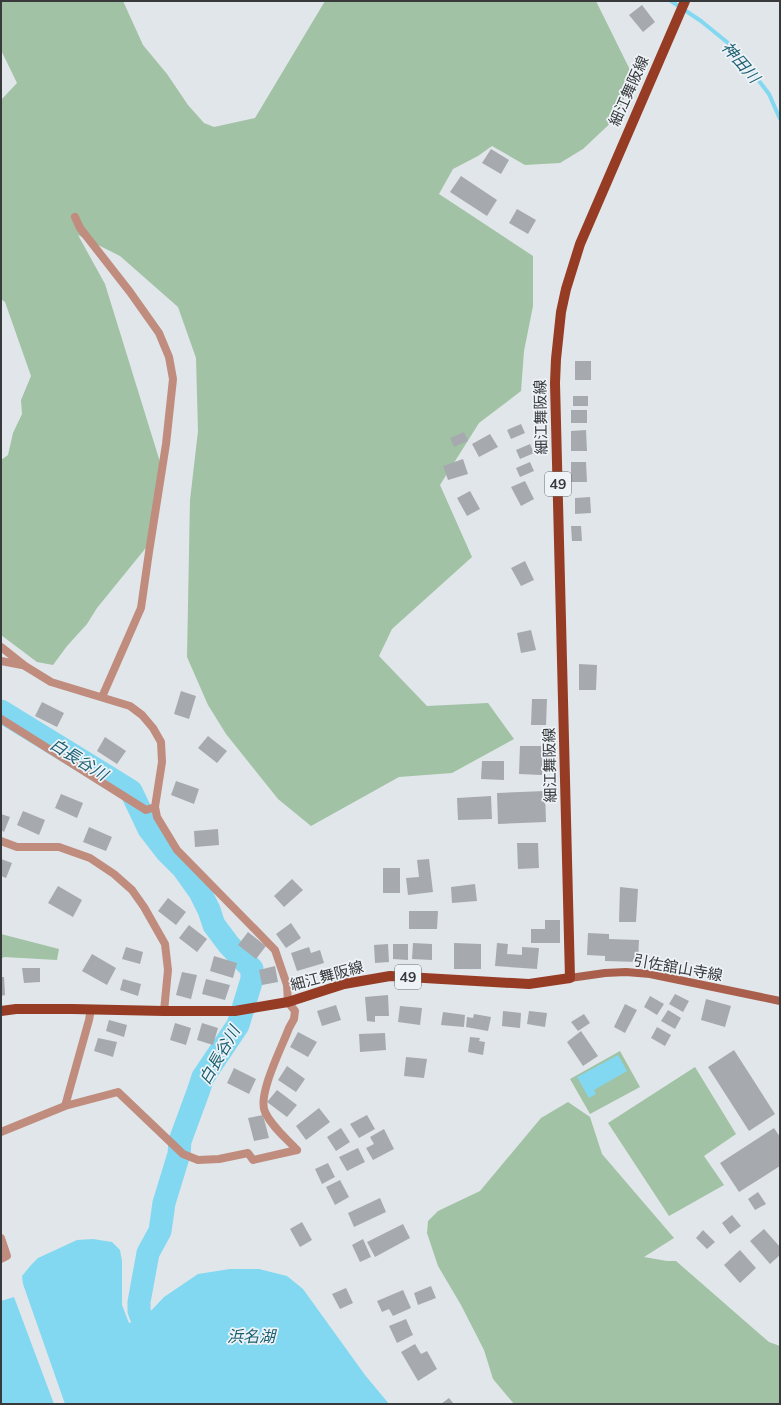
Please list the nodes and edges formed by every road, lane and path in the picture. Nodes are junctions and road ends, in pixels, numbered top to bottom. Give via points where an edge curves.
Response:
1 (685, 2) edge
2 (75, 217) dead end
3 (1, 647) edge
4 (1, 660) edge
5 (25, 666) junction
6 (102, 697) junction
7 (1, 719) edge
8 (155, 807) junction
9 (1, 841) edge
10 (570, 978) junction
11 (780, 1001) edge
12 (288, 1002) junction
13 (91, 1009) junction
14 (1, 1011) edge
15 (164, 1011) junction
16 (65, 1106) junction
17 (1, 1132) edge
18 (1, 1238) edge
19 (1, 1259) edge

1 - 10 main road, 細江舞阪線 / 49 via 580,244 566,289 558,336 555,383
2 - 6 street via 80,228 159,333 169,357 173,379 166,444 141,608
3 - 5 street
4 - 5 street
5 - 6 street via 51,682
6 - 8 street via 130,706 142,715 161,742 162,762
7 - 8 street via 146,810
8 - 12 street via 157,817 177,850 275,950 287,985
9 - 15 street via 16,847 59,847 90,858 132,890 165,944 168,970
10 - 11 main road, 引佐舘山寺線 via 605,973 650,974
10 - 12 main road, 細江舞阪線 / 49 via 528,984 390,976 344,984
12 - 15 main road, 細江舞阪線 / 49 via 235,1011
12 - 16 street via 295,1011 294,1019 266,1085 263,1100 265,1112 297,1150 253,1160 248,1153 198,1160 183,1154 118,1092
13 - 14 main road, 細江舞阪線 / 49
13 - 15 main road, 細江舞阪線 / 49
13 - 16 street
16 - 17 street
18 - 19 street via 8,1256

